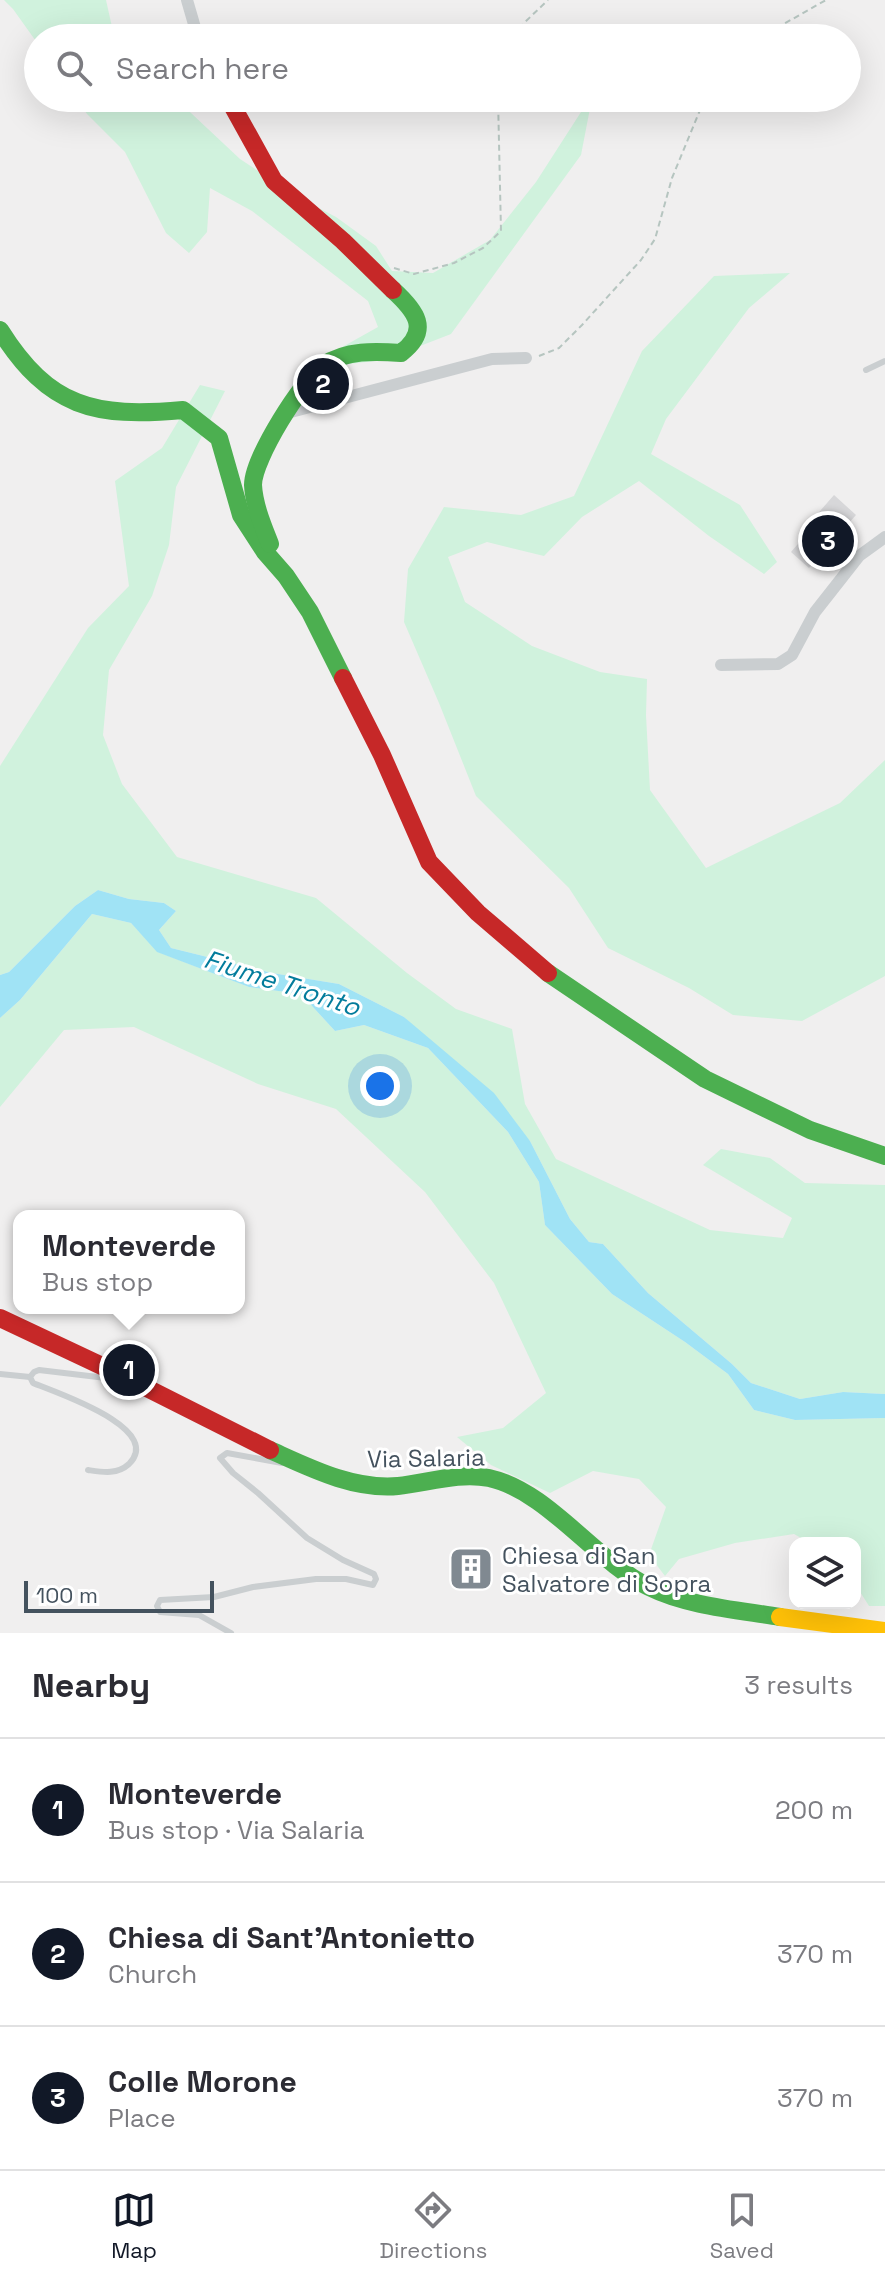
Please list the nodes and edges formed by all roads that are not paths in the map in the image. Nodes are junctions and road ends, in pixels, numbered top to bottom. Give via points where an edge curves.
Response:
1 (187, 0) edge
2 (194, 24) edge
3 (236, 112) edge
4 (0, 330) edge
5 (526, 358) road end
6 (885, 361) edge
7 (866, 370) dead end
8 (287, 413) junction
9 (885, 537) edge
10 (286, 576) junction
11 (721, 665) dead end
12 (885, 1156) edge
13 (0, 1318) edge
14 (0, 1374) edge
15 (121, 1375) junction
16 (30, 1377) junction
17 (292, 1460) junction
18 (88, 1470) dead end
19 (885, 1631) edge
20 (231, 1633) edge

1 - 2 street
3 - 8 street via 274,181 404,300 419,329 414,343 401,353 373,351 324,365 307,380
4 - 10 street via 12,353 70,402 148,415 183,410 219,438 241,515
5 - 8 street via 492,359
6 - 7 lane
8 - 10 street via 266,445 253,483 262,525
9 - 11 street via 859,556 815,612 792,655 778,664
10 - 12 street via 310,612 382,755 429,862 478,913 544,970 705,1079 810,1130
13 - 15 street, Via Salaria
14 - 16 lane
15 - 16 lane via 39,1370
15 - 17 street, Via Salaria
16 - 18 lane via 120,1423 131,1437 137,1448 128,1465 106,1473
17 - 19 street, Via Salaria via 366,1485 488,1478 541,1504 615,1566 672,1596
17 - 20 lane via 227,1453 220,1458 307,1538 376,1579 373,1585 316,1579 214,1597 160,1600 157,1606 160,1612 199,1615

